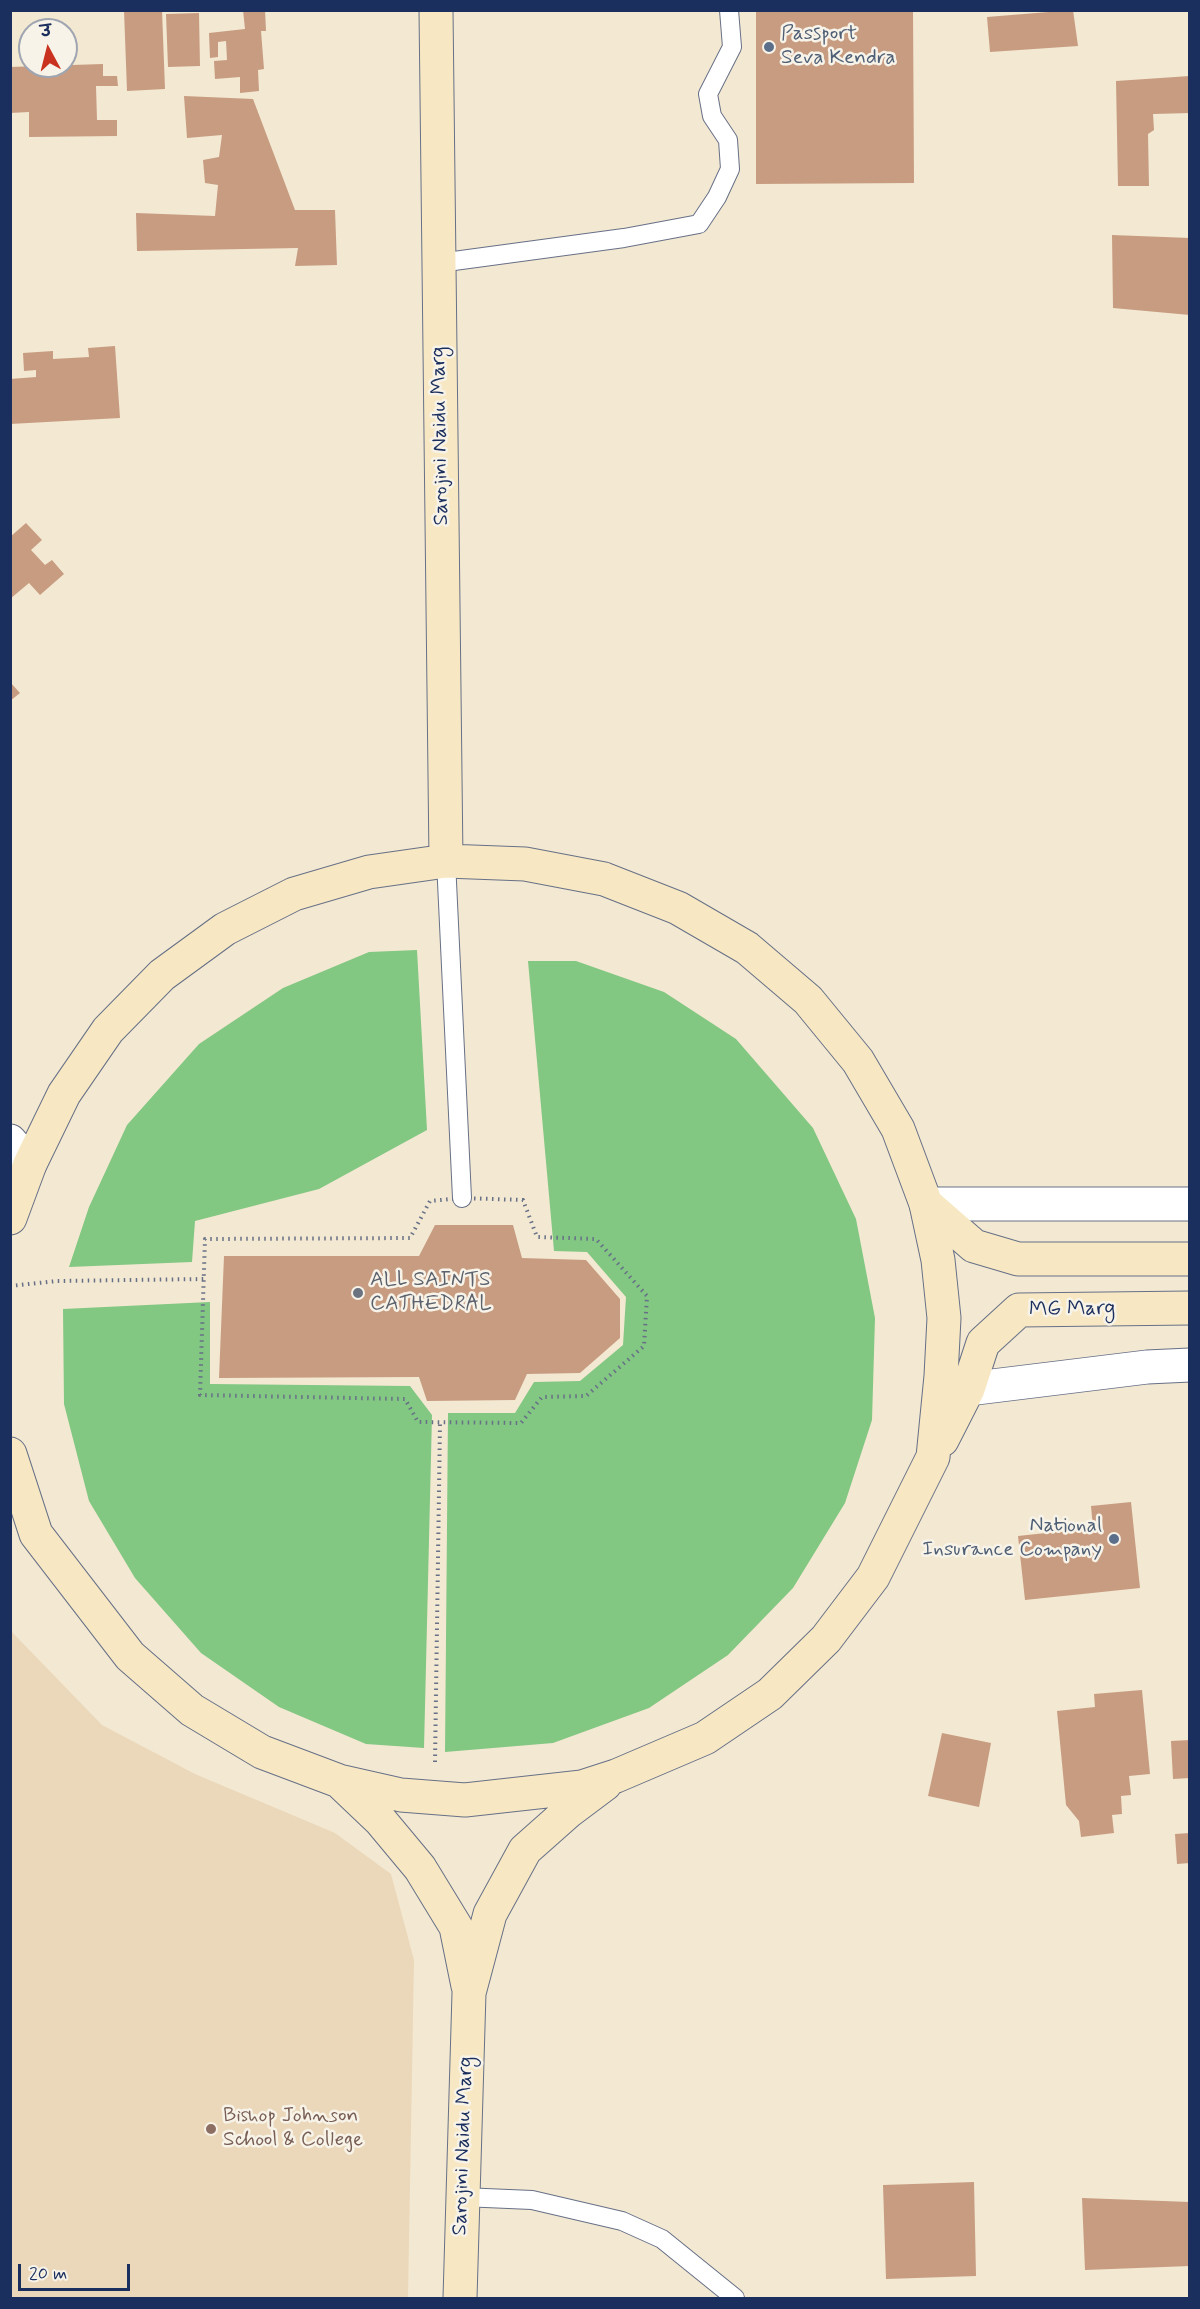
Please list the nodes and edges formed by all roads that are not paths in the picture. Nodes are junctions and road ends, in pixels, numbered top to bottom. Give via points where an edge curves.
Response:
1 (436, 10) edge
2 (729, 10) edge
3 (439, 263) junction
4 (446, 861) junction
5 (20, 1152) edge
6 (462, 1198) road end
7 (926, 1204) junction
8 (1190, 1204) edge
9 (10, 1218) edge
10 (1190, 1259) edge
11 (1190, 1308) edge
12 (1190, 1365) edge
13 (968, 1389) junction
14 (10, 1454) edge
15 (933, 1457) junction
16 (616, 1776) junction
17 (339, 1781) junction
18 (469, 1993) junction
19 (462, 2198) junction
20 (460, 2298) edge
21 (735, 2298) edge

1 - 3 main road, Sarojini Naidu Marg
2 - 3 lane via 732,47 708,94 712,116 728,140 730,170 699,224
3 - 4 main road, Sarojini Naidu Marg
4 - 5 main road via 369,872 294,894 216,936 162,975 108,1030
4 - 6 lane
4 - 7 main road via 525,864 604,879 678,908 747,948 808,1000 858,1061 898,1129
5 - 9 main road
7 - 8 street
7 - 10 main road via 974,1246 1018,1259
7 - 15 main road via 938,1260 944,1318
11 - 13 main road, MG Marg via 1019,1310 982,1343
12 - 13 street via 1147,1366
13 - 15 main road, MG Marg
14 - 17 main road via 36,1534 130,1656 192,1710 262,1752
15 - 16 main road, MG Marg via 873,1577 826,1640 770,1694 705,1738
16 - 17 main road via 582,1787 465,1800 401,1795
16 - 18 main road via 525,1850 490,1914
17 - 18 main road via 380,1820 420,1868 456,1927
18 - 19 main road, Sarojini Naidu Marg
19 - 20 main road, Sarojini Naidu Marg
19 - 21 lane via 532,2200 622,2221 662,2239

